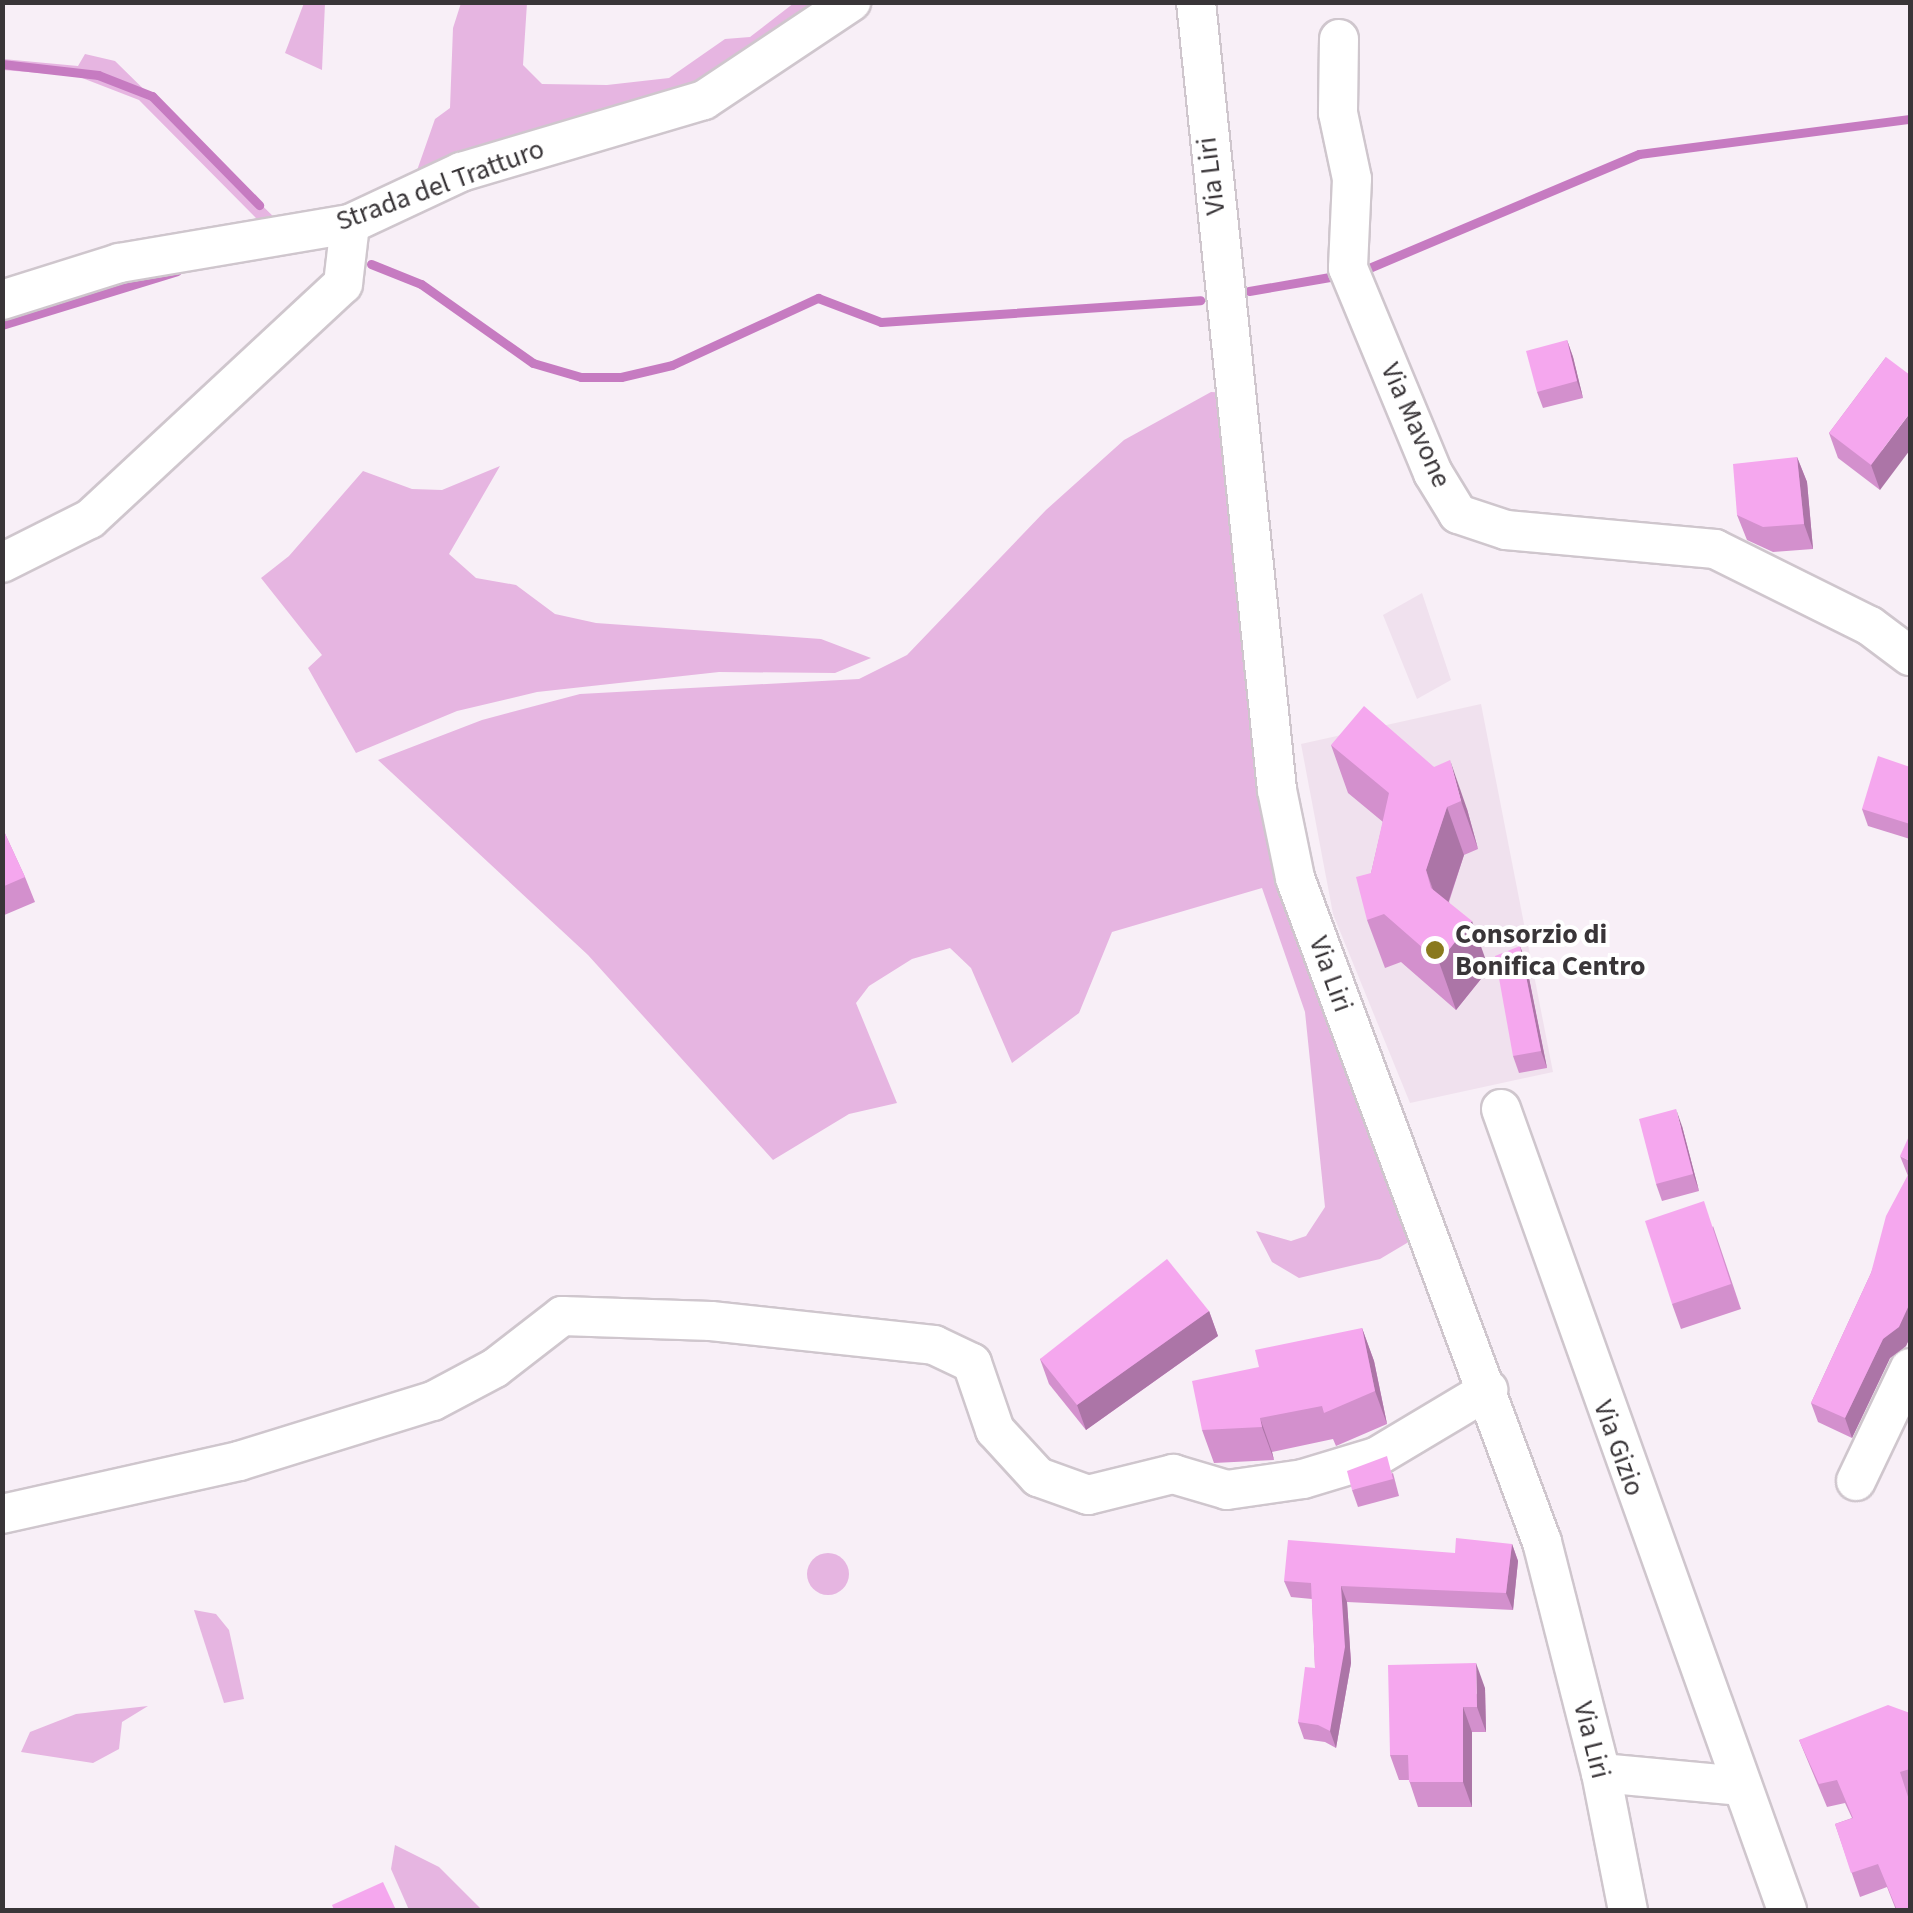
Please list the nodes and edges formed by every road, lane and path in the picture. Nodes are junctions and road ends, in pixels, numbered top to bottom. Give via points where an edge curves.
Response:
1 (851, 2) edge
2 (1196, 2) edge
3 (1339, 39) dead end
4 (350, 224) junction
5 (2, 300) edge
6 (2, 563) edge
7 (1910, 656) edge
8 (1501, 1109) dead end
9 (1910, 1368) edge
10 (1488, 1390) junction
11 (1856, 1481) dead end
12 (2, 1514) edge
13 (1601, 1773) junction
14 (1742, 1786) junction
15 (1628, 1910) edge
16 (1787, 1910) edge

1 - 4 street, Strada del Tratturo via 704,100 460,172
2 - 10 street, Via Liri via 1278,790 1294,878
3 - 7 street, Via Mavone via 1338,113 1352,180 1348,268 1433,473 1458,514 1506,530 1716,550 1870,626
4 - 5 street, Strada del Tratturo via 138,259
4 - 6 street via 343,284 90,519
8 - 14 street, Via Gizio
9 - 11 street
10 - 12 street via 1376,1457 1303,1479 1227,1490 1174,1474 1088,1496 1038,1477 995,1430 972,1362 934,1344 711,1321 562,1316 495,1368 433,1401 239,1461
10 - 13 street, Via Liri via 1542,1542
13 - 14 street
13 - 15 street, Via Liri
14 - 16 street, Via Gizio

